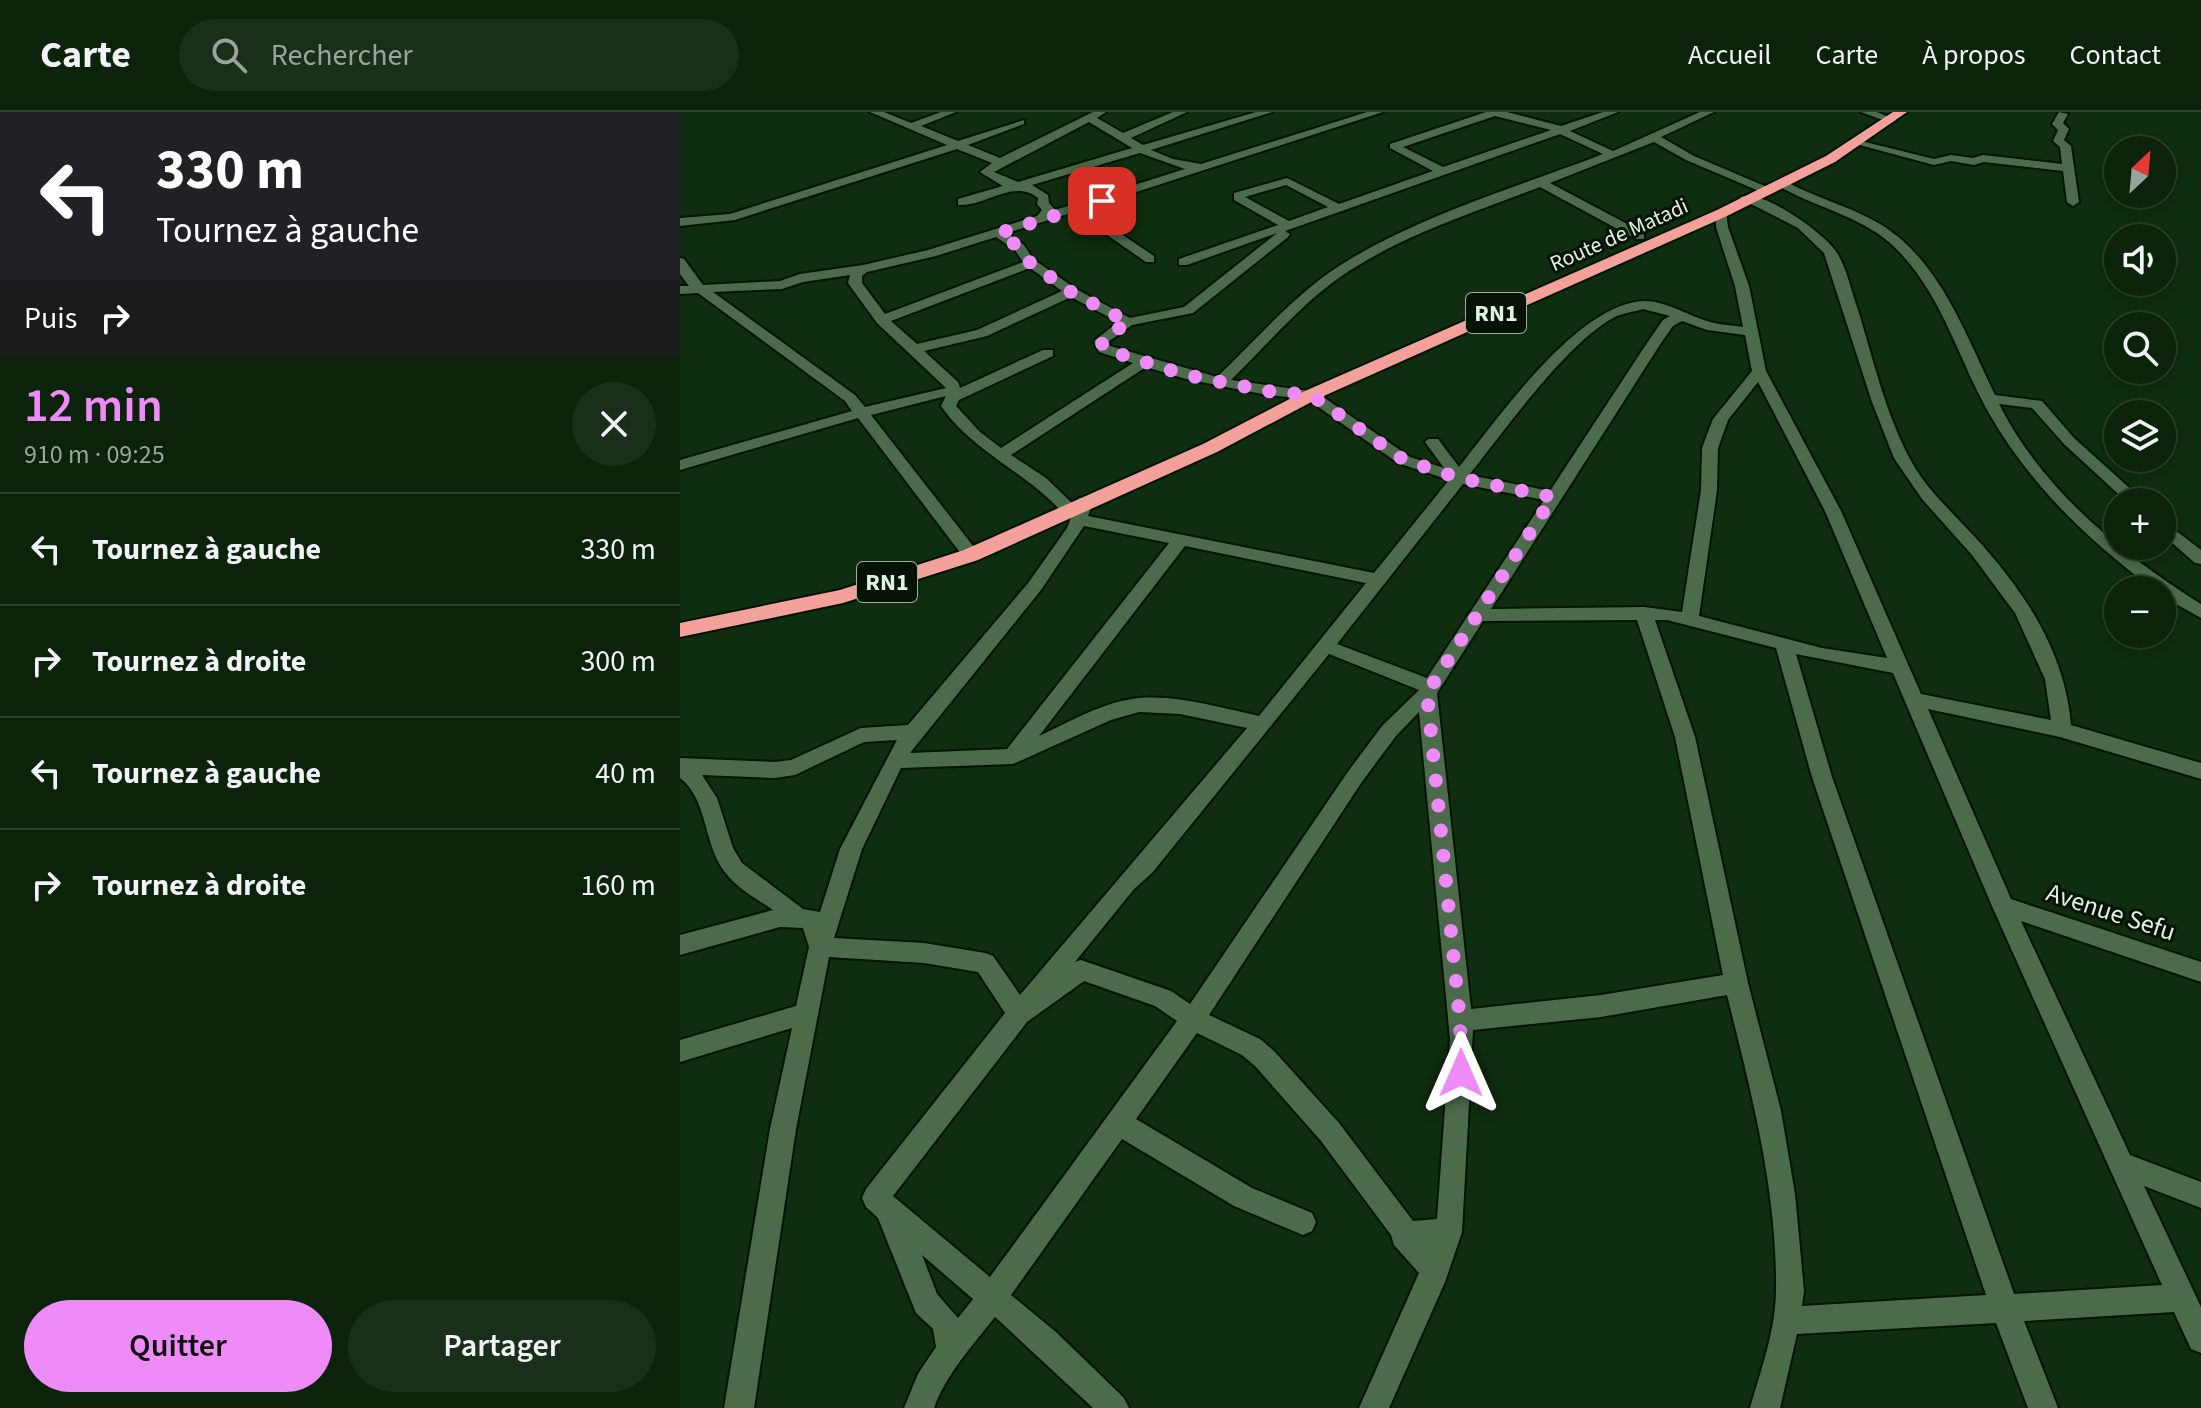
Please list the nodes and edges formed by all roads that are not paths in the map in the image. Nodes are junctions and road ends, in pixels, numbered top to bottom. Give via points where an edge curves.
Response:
1 (875, 112) edge
2 (951, 112) edge
3 (1182, 112) edge
4 (1378, 112) edge
5 (1494, 112) edge
6 (1572, 112) edge
7 (1613, 112) edge
8 (1681, 112) edge
9 (1709, 112) edge
10 (1866, 112) edge
11 (2061, 113) edge
12 (1096, 115) edge
13 (1896, 116) edge
14 (1276, 117) edge
15 (1693, 118) junction
16 (1590, 121) junction
17 (1020, 122) dead end
18 (912, 126) junction
19 (1562, 131) junction
20 (1124, 137) junction
21 (1655, 138) junction
22 (1290, 139) junction
23 (1857, 143) junction
24 (958, 145) junction
25 (1144, 149) junction
26 (1611, 154) junction
27 (1000, 162) junction
28 (1201, 168) junction
29 (2068, 168) junction
30 (1441, 171) junction
31 (1540, 182) junction
32 (1781, 183) junction
33 (1014, 186) junction
34 (1763, 189) junction
35 (1745, 198) junction
36 (962, 202) dead end
37 (2073, 202) dead end
38 (1338, 208) junction
39 (1077, 209) junction
40 (1722, 213) junction
41 (1040, 220) junction
42 (680, 222) edge
43 (1293, 225) junction
44 (999, 233) junction
45 (1640, 236) dead end
46 (1150, 259) dead end
47 (680, 262) edge
48 (1183, 262) dead end
49 (1033, 263) junction
50 (863, 269) junction
51 (699, 288) junction
52 (680, 290) edge
53 (1071, 292) junction
54 (1680, 316) junction
55 (882, 320) junction
56 (1128, 322) junction
57 (1750, 332) junction
58 (914, 349) junction
59 (1048, 353) dead end
60 (1142, 363) junction
61 (1759, 371) junction
62 (1221, 381) junction
63 (954, 394) junction
64 (1311, 395) junction
65 (1989, 399) junction
66 (863, 412) junction
67 (1433, 442) dead end
68 (1000, 455) junction
69 (680, 465) edge
70 (1459, 478) junction
71 (2121, 488) edge
72 (1553, 497) junction
73 (1078, 511) junction
74 (2176, 537) edge
75 (1179, 542) junction
76 (971, 555) junction
77 (2201, 559) edge
78 (1376, 579) junction
79 (2201, 595) edge
80 (2182, 600) junction
81 (2201, 612) edge
82 (1644, 613) junction
83 (1476, 615) junction
84 (1690, 618) junction
85 (680, 630) edge
86 (1784, 644) junction
87 (1325, 646) junction
88 (1899, 667) junction
89 (1429, 690) junction
90 (1915, 700) junction
91 (1263, 724) junction
92 (2061, 728) junction
93 (913, 732) junction
94 (1013, 756) junction
95 (894, 761) junction
96 (680, 767) edge
97 (2201, 771) edge
98 (2003, 906) junction
99 (796, 917) junction
100 (680, 945) edge
101 (820, 947) junction
102 (2201, 972) edge
103 (1736, 983) junction
104 (807, 1013) junction
105 (1019, 1014) junction
106 (1193, 1019) junction
107 (1460, 1021) junction
108 (680, 1051) edge
109 (1118, 1123) junction
110 (2118, 1163) junction
111 (2201, 1195) edge
112 (888, 1212) junction
113 (1303, 1222) dead end
114 (1449, 1232) junction
115 (1404, 1235) junction
116 (1435, 1272) junction
117 (992, 1298) junction
118 (2182, 1298) junction
119 (2004, 1306) junction
120 (1785, 1321) junction
121 (2201, 1339) edge
122 (951, 1350) junction
123 (739, 1408) edge
124 (919, 1408) edge
125 (1114, 1408) edge
126 (1374, 1408) edge
127 (1765, 1408) edge
128 (2043, 1408) edge

1 - 18 street
2 - 18 street
3 - 20 street
4 - 22 street
5 - 19 street
5 - 30 street via 1394,146
6 - 16 street
7 - 16 street
8 - 15 street
9 - 15 street
10 - 13 street
11 - 29 street via 2057,125 2064,129 2058,141 2065,146
12 - 20 street
12 - 27 street
13 - 23 highway, Route de Matadi / RN1
14 - 22 street
14 - 25 street
15 - 21 street
16 - 19 street
17 - 24 street
18 - 24 street
19 - 26 street
19 - 30 street
20 - 25 street
21 - 26 street
21 - 34 street
22 - 28 street
23 - 29 street via 1934,162 1983,158
23 - 32 highway, Route de Matadi / RN1
24 - 27 street
24 - 42 street via 731,217
25 - 28 street via 1174,164
25 - 33 street
26 - 31 street
27 - 33 street via 986,174
28 - 39 street
29 - 37 street
30 - 38 street
31 - 45 street
31 - 62 street via 1404,235 1343,269
32 - 34 highway, Route de Matadi / RN1
32 - 65 street via 1860,216 1909,255 1956,324
33 - 36 street
33 - 41 street via 1044,197 1049,210
34 - 35 highway, Route de Matadi / RN1
35 - 40 highway, Route de Matadi / RN1
35 - 92 street via 1800,222 1831,253 1900,455 1918,488 1977,550 2029,621 2056,684
38 - 43 street
38 - 43 street via 1287,181 1238,195
39 - 41 street
39 - 46 street
40 - 57 street
40 - 64 highway, Route de Matadi / RN1
41 - 44 street
43 - 48 street
43 - 56 street via 1188,310
44 - 49 street
44 - 50 street
47 - 51 street
49 - 53 street
49 - 55 street
50 - 51 street via 782,285
50 - 55 street via 855,283
51 - 52 street
51 - 66 street
53 - 56 street
53 - 58 street via 982,333
54 - 57 street
54 - 70 street via 1643,305 1600,319 1556,359
54 - 72 street via 1661,331
55 - 58 street
56 - 60 street via 1100,344
57 - 61 street
58 - 63 street via 953,385
59 - 63 street
60 - 62 street
60 - 68 street
61 - 84 street via 1721,419 1710,448
61 - 88 street via 1833,511
62 - 64 street
63 - 66 street
63 - 68 street via 948,406 955,418
64 - 70 street via 1393,454
64 - 73 highway, Route de Matadi / RN1
65 - 71 street via 2037,404
65 - 80 street via 2017,446 2090,526
66 - 69 street
66 - 76 street
67 - 70 street
68 - 73 street
70 - 72 street
70 - 78 street
72 - 83 street
73 - 75 street
73 - 76 highway, RN1
73 - 93 street via 1035,586
74 - 77 street
75 - 78 street
75 - 94 street
76 - 85 highway, RN1 via 843,596
78 - 87 street
79 - 80 street
80 - 81 street
82 - 83 street
82 - 84 street
82 - 103 street via 1685,737
83 - 89 street
84 - 86 street
86 - 88 street
86 - 119 street via 1822,777
87 - 89 street
87 - 91 street
88 - 90 street
89 - 106 street via 1354,778
89 - 107 street
90 - 92 street
90 - 98 street
91 - 94 street via 1180,707 1139,705 1105,714
91 - 105 street
92 - 97 street
93 - 95 street
93 - 96 street via 861,735 795,767
94 - 95 street
95 - 101 street via 851,849
96 - 99 street via 705,790 727,859
98 - 102 street, Avenue Sefu
98 - 110 street
99 - 100 street
99 - 101 street via 812,919
101 - 104 street
101 - 105 street via 924,953 985,963
103 - 107 street via 1601,1006
103 - 120 street via 1768,1111 1782,1194 1790,1291
104 - 108 street
104 - 123 street
105 - 106 street via 1081,970 1163,998
105 - 112 street via 875,1198
106 - 109 street
106 - 115 street via 1265,1059 1330,1132
107 - 114 street
109 - 113 street via 1243,1197
109 - 117 street
110 - 111 street
110 - 118 street
112 - 117 street
112 - 122 street via 926,1303 946,1322
114 - 115 street
114 - 116 street
115 - 116 street
116 - 126 street
117 - 122 street
117 - 125 street
118 - 119 street
118 - 121 street
119 - 120 street
119 - 128 street
120 - 127 street
122 - 124 street

